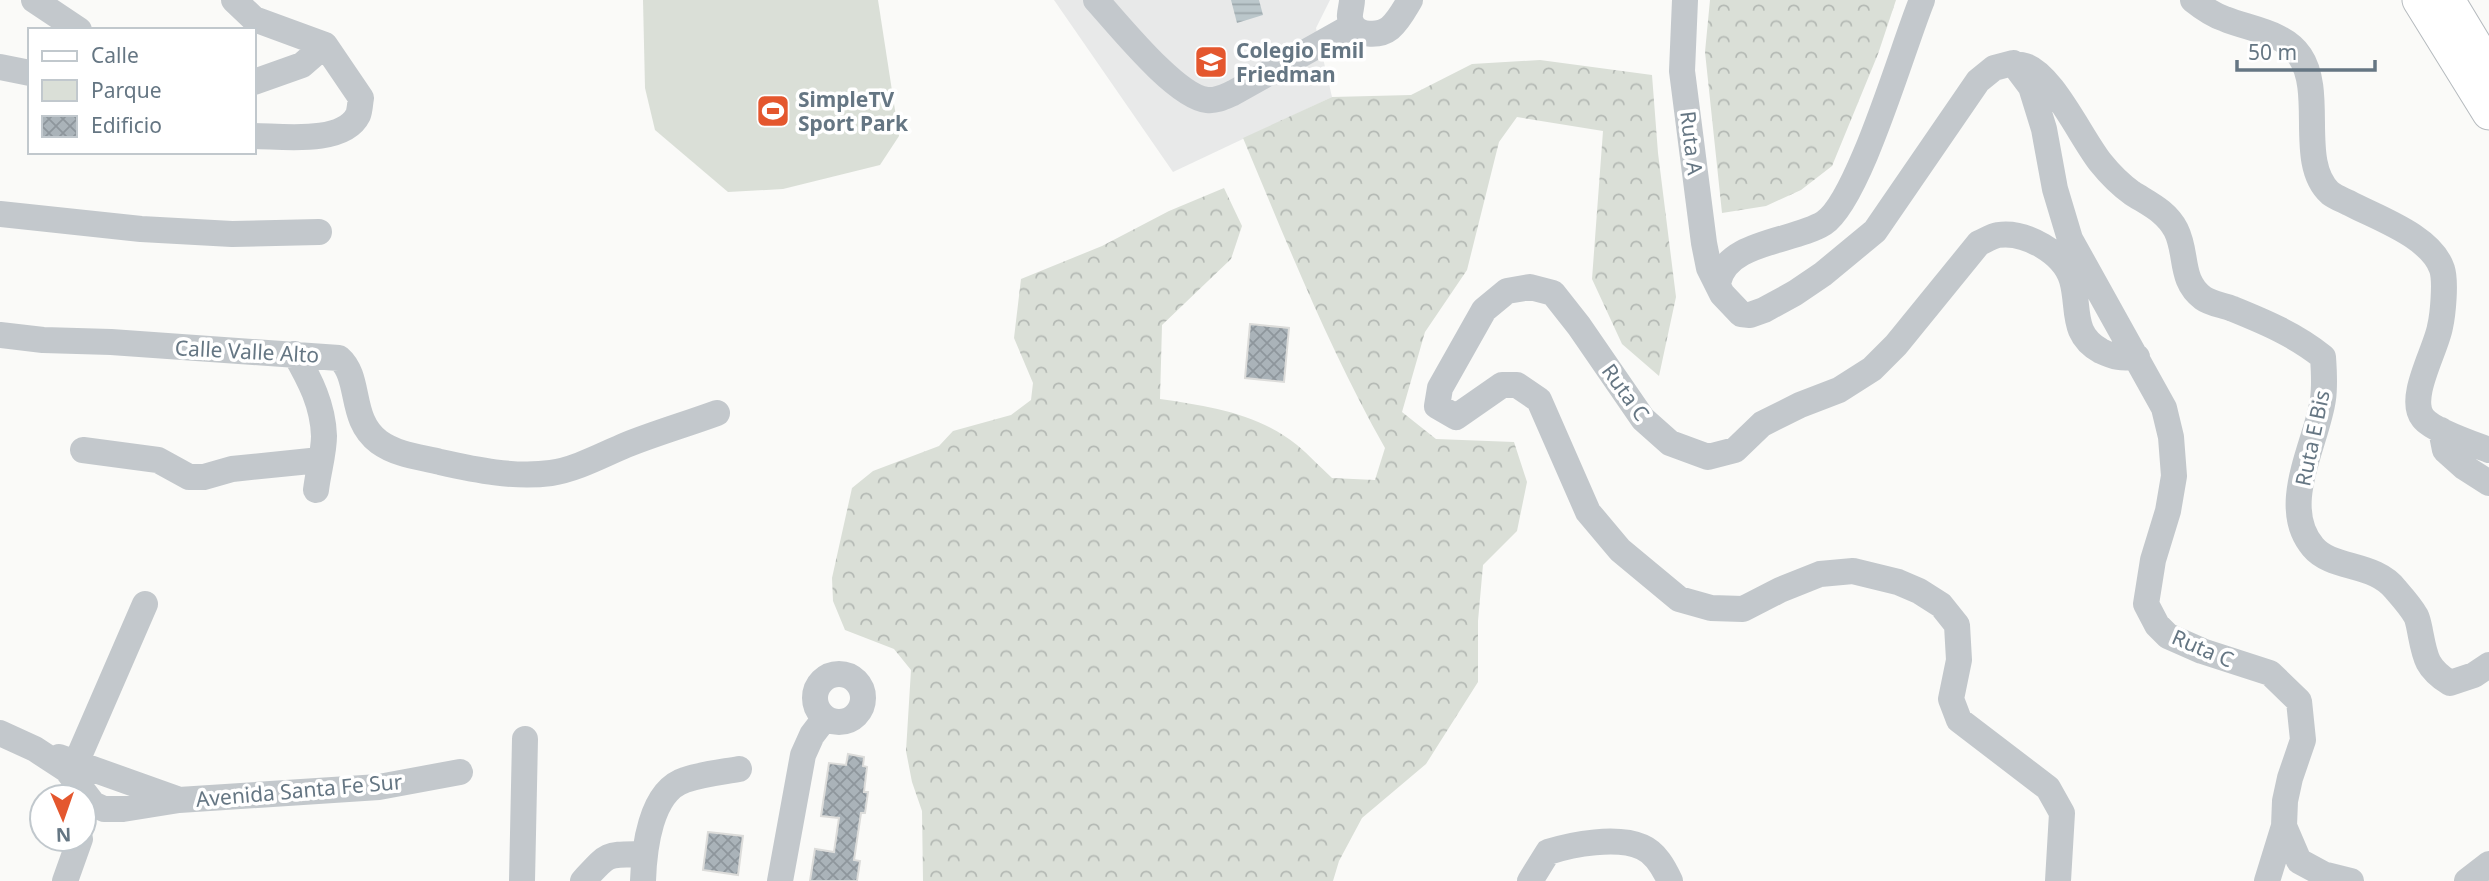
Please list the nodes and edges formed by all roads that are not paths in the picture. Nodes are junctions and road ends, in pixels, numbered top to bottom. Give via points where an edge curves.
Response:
1 (34, 0) edge
2 (234, 0) edge
3 (1096, 0) edge
4 (1410, 0) edge
5 (1685, 0) edge
6 (1922, 0) edge
7 (2193, 0) edge
8 (2419, 0) edge
9 (2448, 0) edge
10 (1352, 13) edge
11 (76, 28) edge
12 (325, 45) junction
13 (2013, 63) junction
14 (0, 67) edge
15 (2489, 68) edge
16 (28, 73) edge
17 (256, 81) edge
18 (2489, 113) edge
19 (256, 136) edge
20 (0, 214) edge
21 (318, 232) dead end
22 (1718, 283) junction
23 (0, 335) edge
24 (295, 354) junction
25 (2137, 357) junction
26 (717, 413) dead end
27 (2441, 430) junction
28 (83, 450) dead end
29 (2489, 450) edge
30 (320, 460) junction
31 (2489, 482) edge
32 (316, 490) dead end
33 (145, 604) dead end
34 (2489, 665) edge
35 (825, 718) dead end
36 (0, 733) edge
37 (525, 738) dead end
38 (35, 748) junction
39 (76, 762) junction
40 (739, 769) dead end
41 (460, 772) dead end
42 (73, 783) edge
43 (179, 800) junction
44 (98, 812) edge
45 (2284, 825) junction
46 (75, 853) edge
47 (644, 853) junction
48 (2489, 864) edge
49 (65, 881) edge
50 (522, 881) edge
51 (583, 881) edge
52 (643, 881) edge
53 (780, 881) edge
54 (1530, 881) edge
55 (1670, 881) edge
56 (2058, 881) edge
57 (2267, 881) edge
58 (2351, 881) edge
59 (2467, 881) edge

1 - 11 street
2 - 12 street via 254,19
3 - 10 street via 1172,82 1206,100 1233,93
4 - 10 street via 1388,30 1376,34 1359,32
5 - 22 street, Ruta A via 1682,71 1704,243 1709,268
6 - 22 street via 1866,154 1840,207 1824,223 1738,256 1720,272
7 - 27 street via 2223,19 2281,39 2299,55 2309,79 2318,176 2330,193 2414,236 2442,269 2440,328 2418,395 2418,411
8 - 18 main road
9 - 15 main road
12 - 17 street via 302,65
12 - 19 street via 360,98 358,116 343,129 316,137
13 - 22 street via 1994,68 1978,82 1875,231 1823,274 1750,316 1732,305
13 - 25 street via 2031,87 2070,239
13 - 34 street, Ruta E Bis via 2029,66 2043,79 2101,164 2129,191 2163,212 2177,232 2192,288 2206,300 2282,330 2323,357 2323,401 2298,508 2302,529 2314,549 2338,562 2369,570 2393,586 2416,617 2426,660 2435,674 2451,683
14 - 16 street
20 - 21 street via 141,229
23 - 24 street, Calle Valle Alto
24 - 26 street, Calle Valle Alto via 340,358 348,366 358,411 379,442 400,453 491,472 551,473
24 - 30 street via 318,402 324,437
25 - 45 street, Ruta C via 2164,408 2174,476 2146,604 2168,636 2270,673 2299,701 2303,740 2284,801
25 - 56 street, Ruta C via 2115,358 2081,335 2071,278 2054,255 2035,242 1998,235 1979,243 1872,369 1839,390 1762,424 1735,450 1708,457 1670,443 1643,419 1553,293 1530,287 1507,291 1484,310 1440,388 1437,405 1456,416 1502,385 1517,386 1539,400 1588,512 1620,550 1679,599 1712,608 1743,609 1820,575 1853,571 1898,582 1941,605 1957,625 1959,660 1951,699 1959,720 2048,788 2062,813
27 - 29 street
27 - 31 street via 2445,450
28 - 30 street via 158,460 189,477
30 - 32 street
33 - 39 street
35 - 53 street via 803,755
36 - 38 street, Avenida Santa Fe Sur
37 - 50 street
38 - 39 street, Avenida Santa Fe Sur
38 - 42 street, Avenida Santa Fe Sur via 67,770
39 - 43 street, Avenida Santa Fe Sur
40 - 47 street via 682,780 664,793
41 - 43 street, Avenida Santa Fe Sur via 379,787
43 - 44 street, Avenida Santa Fe Sur
45 - 57 street, Ruta C
45 - 58 street via 2299,861 2323,874
46 - 49 street
47 - 51 street via 611,854
47 - 52 street
48 - 59 street
54 - 55 street via 1548,852 1592,843 1625,843 1644,847 1662,863

